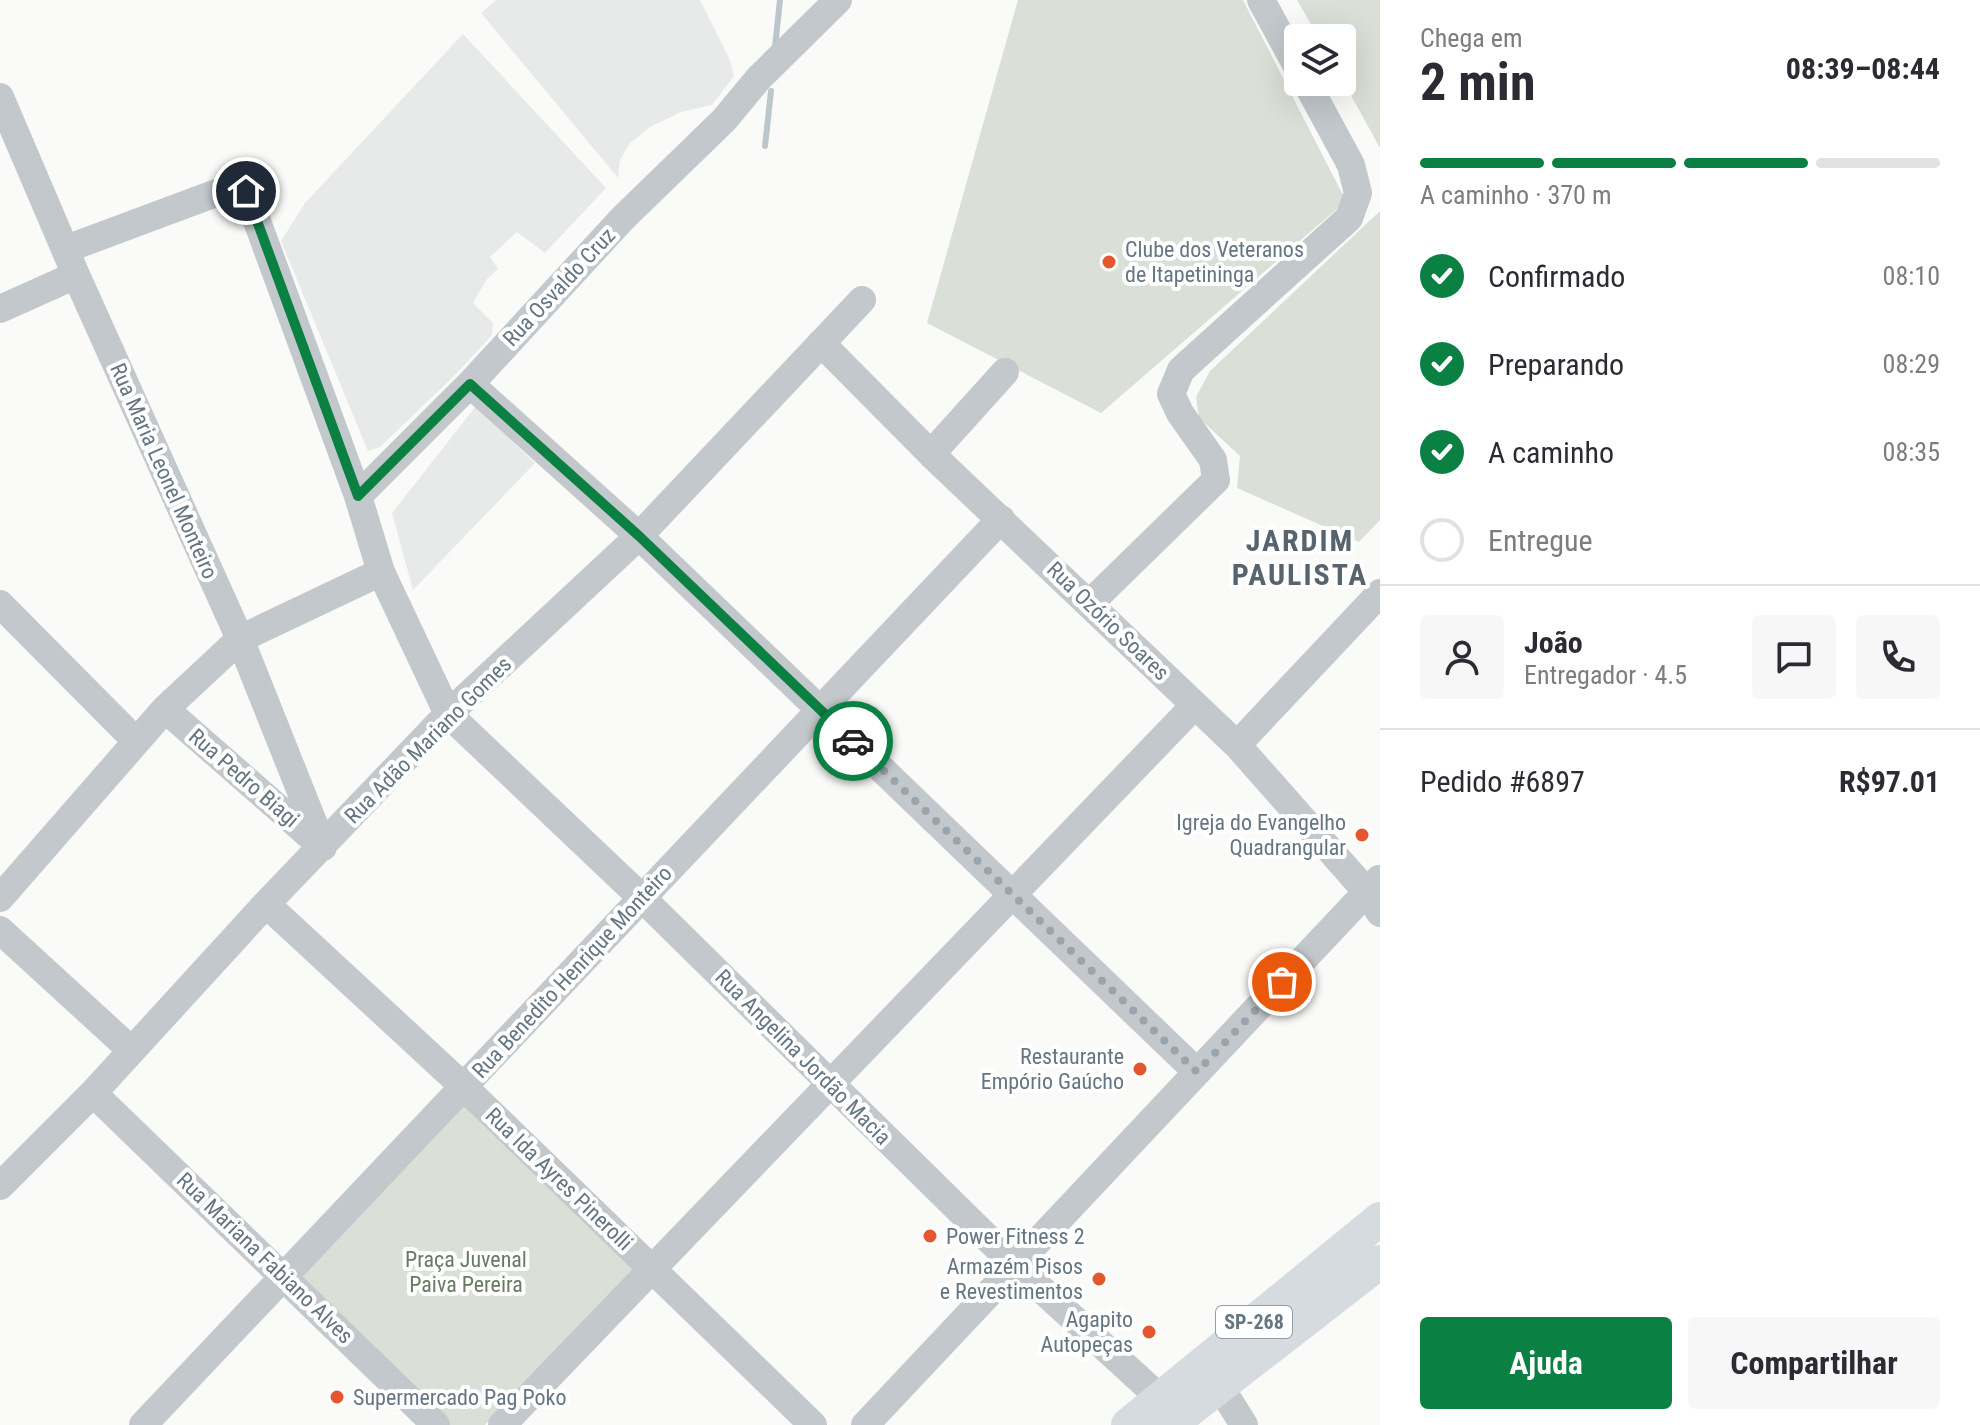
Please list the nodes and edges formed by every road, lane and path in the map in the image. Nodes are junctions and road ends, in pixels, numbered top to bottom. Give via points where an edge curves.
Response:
1 (838, 0) edge
2 (1261, 0) edge
3 (1284, 42) edge
4 (1314, 96) edge
5 (1, 97) edge
6 (71, 262) junction
7 (862, 300) dead end
8 (0, 309) edge
9 (821, 343) junction
10 (1005, 372) dead end
11 (470, 384) junction
12 (931, 454) junction
13 (358, 496) junction
14 (1001, 519) junction
15 (639, 536) junction
16 (381, 572) junction
17 (1380, 593) edge
18 (1090, 603) junction
19 (0, 604) edge
20 (240, 639) junction
21 (1195, 705) junction
22 (165, 709) junction
23 (820, 710) junction
24 (448, 714) junction
25 (136, 741) junction
26 (1237, 745) junction
27 (298, 787) junction
28 (275, 804) junction
29 (323, 847) junction
30 (4, 886) edge
31 (1013, 894) junction
32 (1376, 894) edge
33 (642, 898) junction
34 (266, 904) junction
35 (0, 930) edge
36 (131, 1050) junction
37 (1197, 1072) junction
38 (830, 1084) junction
39 (464, 1087) junction
40 (93, 1093) junction
41 (0, 1186) edge
42 (1380, 1219) edge
43 (1380, 1262) edge
44 (1015, 1265) junction
45 (652, 1269) junction
46 (284, 1276) junction
47 (1219, 1385) junction
48 (1165, 1412) edge
49 (143, 1425) edge
50 (436, 1425) edge
51 (502, 1425) edge
52 (813, 1425) edge
53 (865, 1425) edge
54 (1128, 1425) edge
55 (1244, 1425) edge

1 - 11 street, Rua Osvaldo Cruz via 623,218
2 - 3 street
4 - 18 street via 1351,165 1358,193 1349,218 1181,370 1171,394 1213,460 1216,480
5 - 6 street, Rua Maria Leonel Monteiro
6 - 8 street
6 - 13 street via 243,183
6 - 20 street, Rua Maria Leonel Monteiro
7 - 9 street, Rua Adão Mariano Gomes
9 - 12 street, Rua Ozório Soares
9 - 15 street, Rua Adão Mariano Gomes
10 - 12 street
11 - 13 street, Rua Osvaldo Cruz
11 - 15 street
12 - 14 street, Rua Ozório Soares
13 - 16 street
14 - 18 street, Rua Ozório Soares
14 - 23 street, Rua Benedito Henrique Monteiro
15 - 23 street
15 - 24 street, Rua Adão Mariano Gomes
16 - 20 street
16 - 24 street
17 - 26 street
18 - 21 street, Rua Ozório Soares
19 - 25 street
20 - 22 street
20 - 27 street, Rua Maria Leonel Monteiro
21 - 26 street, Rua Ozório Soares
21 - 31 street
22 - 25 street
22 - 28 street, Rua Pedro Biagi
23 - 31 street
23 - 33 street, Rua Benedito Henrique Monteiro
24 - 29 street, Rua Adão Mariano Gomes
24 - 33 street, Rua Angelina Jordão Macia
25 - 30 street
26 - 32 street, Rua Ozório Soares
27 - 28 street
27 - 29 street, Rua Maria Leonel Monteiro
28 - 29 street, Rua Pedro Biagi
29 - 34 street, Rua Adão Mariano Gomes
31 - 37 street
31 - 38 street
32 - 37 street
33 - 38 street, Rua Angelina Jordão Macia
33 - 39 street, Rua Benedito Henrique Monteiro
34 - 36 street, Rua Adão Mariano Gomes
34 - 39 street, Rua Ida Ayres Pinerolli
35 - 36 street
36 - 40 street, Rua Adão Mariano Gomes
37 - 44 street
38 - 44 street, Rua Angelina Jordão Macia
38 - 45 street
39 - 45 street, Rua Ida Ayres Pinerolli
39 - 46 street, Rua Benedito Henrique Monteiro
40 - 41 street, Rua Adão Mariano Gomes
40 - 46 street, Rua Mariana Fabiano Alves
42 - 48 main road, SP-268
43 - 47 main road, SP-268
44 - 48 street, Rua Angelina Jordão Macia
44 - 53 street
45 - 51 street
45 - 52 street, Rua Ida Ayres Pinerolli
46 - 49 street, Rua Benedito Henrique Monteiro
46 - 50 street, Rua Mariana Fabiano Alves
47 - 48 main road, SP-268
47 - 55 street
48 - 54 main road, SP-268

